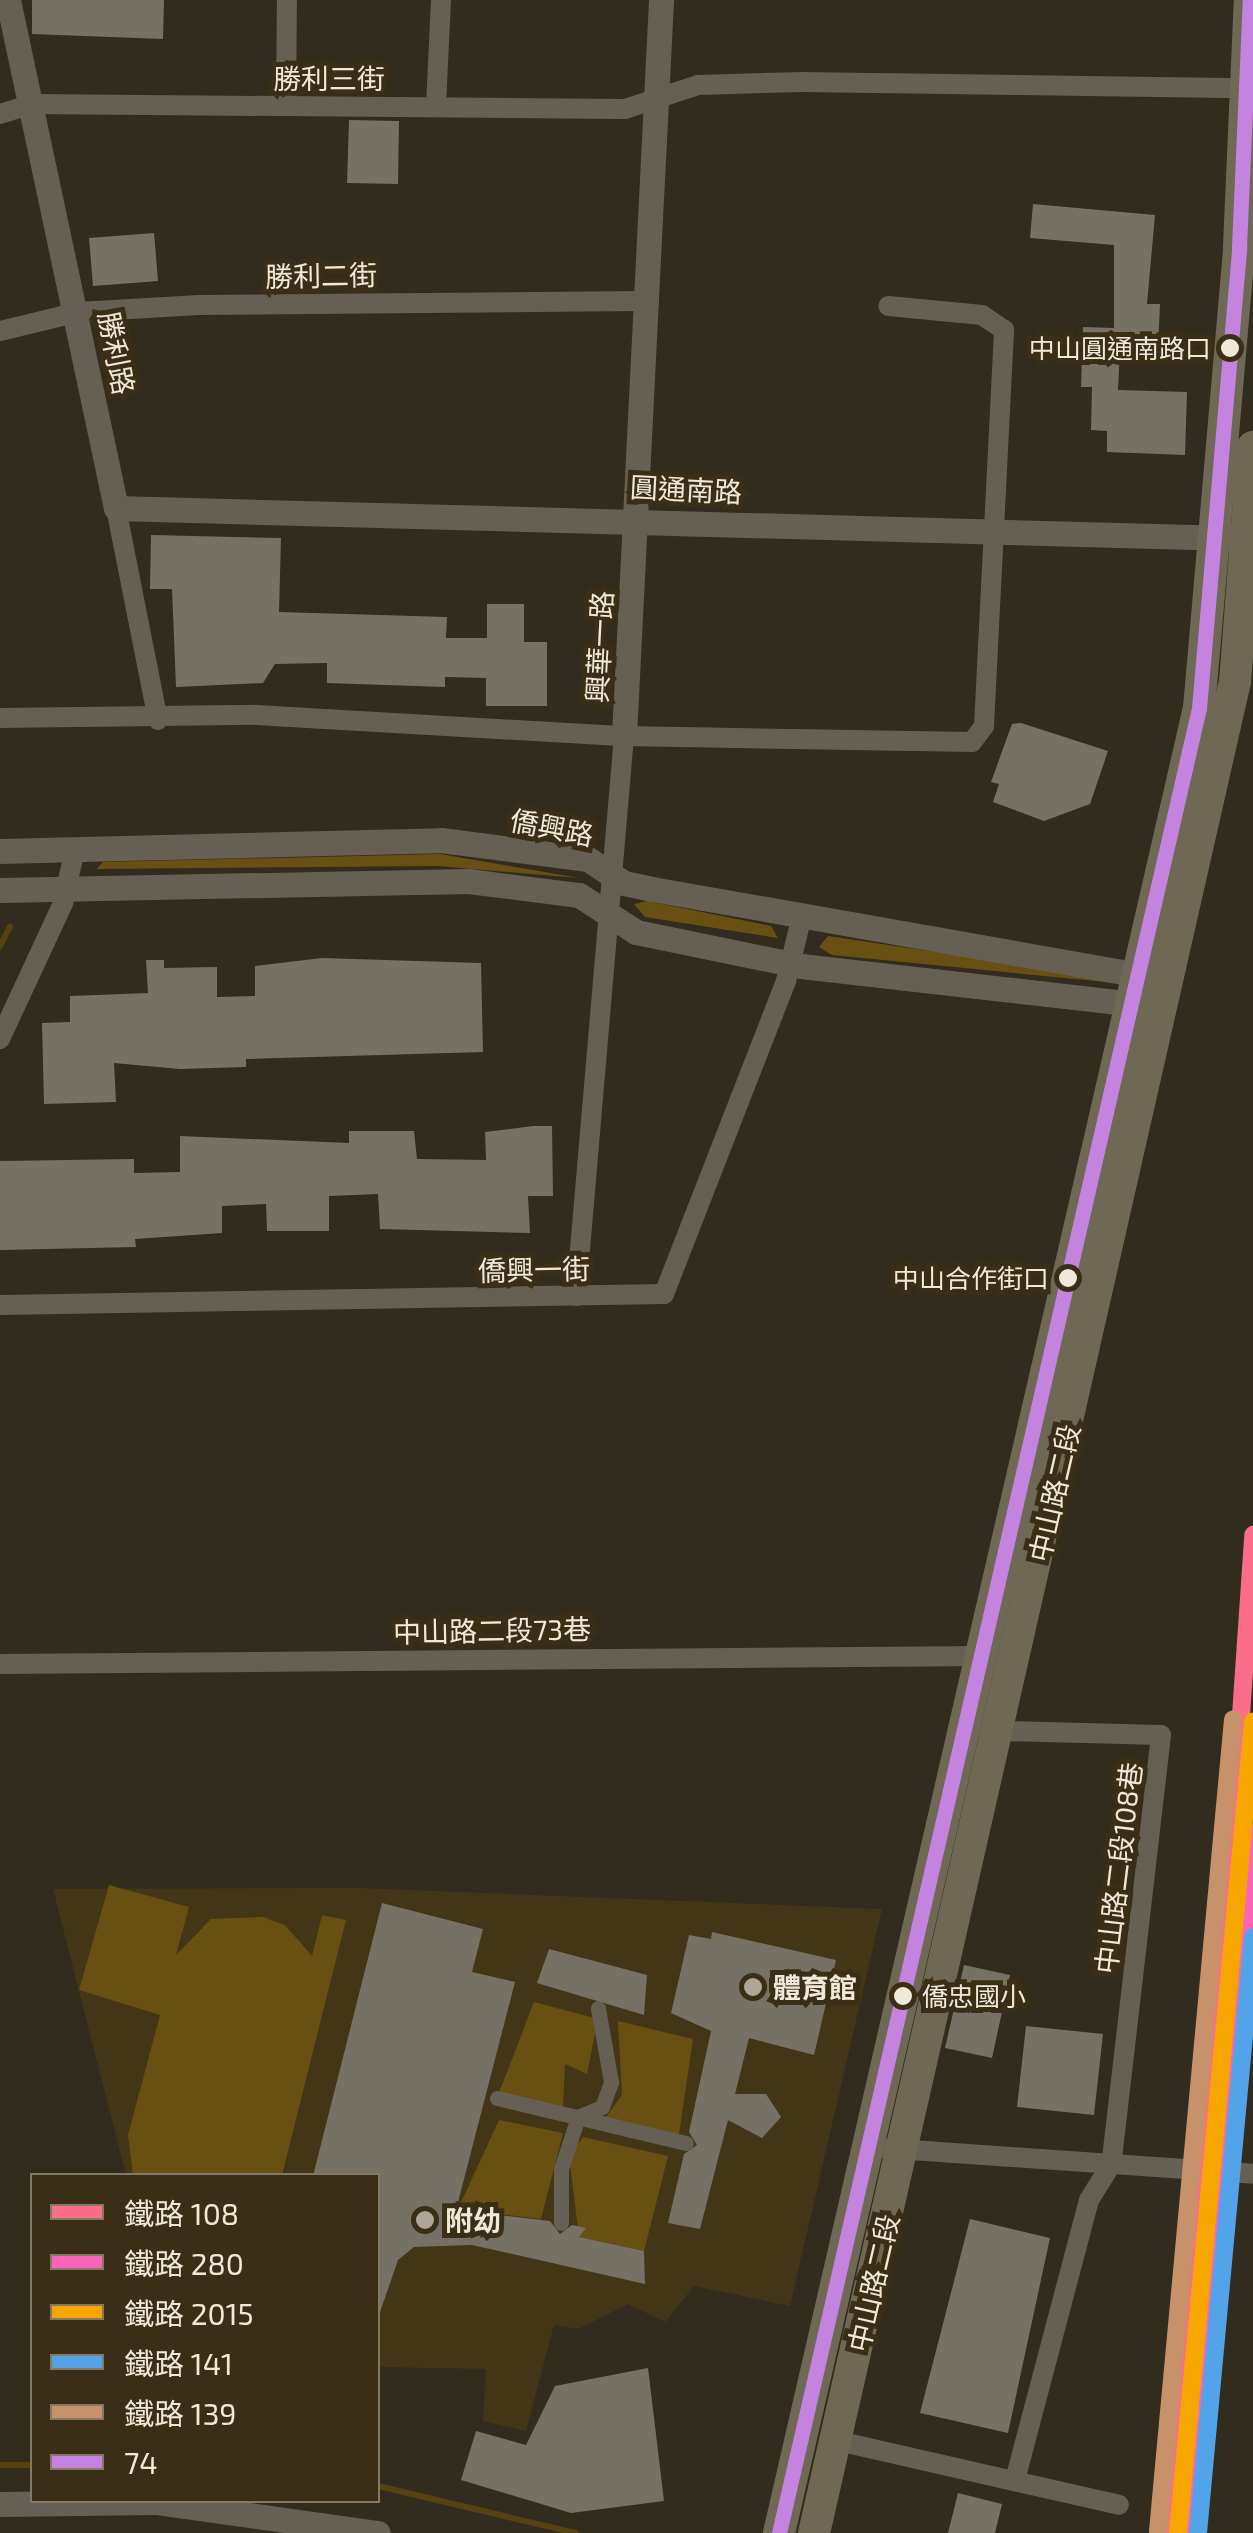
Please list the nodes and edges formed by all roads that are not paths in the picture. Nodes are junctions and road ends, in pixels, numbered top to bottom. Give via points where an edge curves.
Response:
1 (8, 0) edge
2 (286, 0) edge
3 (442, 0) edge
4 (661, 0) edge
5 (1250, 0) edge
6 (1244, 88) junction
7 (658, 101) junction
8 (32, 104) junction
9 (286, 105) junction
10 (436, 106) junction
11 (0, 114) edge
12 (645, 301) junction
13 (888, 306) dead end
14 (80, 312) junction
15 (0, 330) edge
16 (1253, 447) edge
17 (116, 508) junction
18 (636, 516) junction
19 (997, 534) junction
20 (1251, 536) edge
21 (1215, 540) junction
22 (0, 718) edge
23 (158, 720) junction
24 (624, 736) junction
25 (75, 849) junction
26 (0, 851) edge
27 (614, 876) junction
28 (69, 888) junction
29 (0, 890) edge
30 (609, 914) junction
31 (802, 916) junction
32 (791, 964) junction
33 (1136, 990) junction
34 (0, 1039) edge
35 (576, 1296) junction
36 (0, 1305) edge
37 (985, 1656) junction
38 (0, 1664) edge
39 (1001, 1731) junction
40 (598, 2008) dead end
41 (497, 2098) dead end
42 (578, 2117) junction
43 (686, 2143) dead end
44 (870, 2148) junction
45 (902, 2154) junction
46 (1111, 2166) junction
47 (1253, 2174) edge
48 (561, 2223) dead end
49 (838, 2441) junction
50 (1015, 2481) junction
51 (0, 2504) edge
52 (1119, 2505) dead end
53 (378, 2533) edge
54 (779, 2533) edge
55 (814, 2533) edge

1 - 8 street, 勝利路
2 - 9 street
3 - 10 street
4 - 7 street, 興華一路
5 - 6 main road, 中山路二段
6 - 7 street, 勝利三街 via 786,82 698,85
6 - 21 main road, 中山路二段
7 - 10 street, 勝利三街 via 625,109
7 - 12 street, 興華一路
8 - 9 street, 勝利三街
8 - 11 street, 勝利三街
8 - 14 street, 勝利路
9 - 10 street, 勝利三街
12 - 14 street, 勝利二街
12 - 18 street, 興華一路
13 - 19 street via 982,315 1004,330
14 - 15 street, 勝利二街
14 - 17 street, 勝利路
16 - 20 main road, 中山路二段
17 - 18 street, 圓通南路
17 - 23 street, 勝利路
18 - 19 street, 圓通南路
18 - 24 street, 興華一路
19 - 21 street, 圓通南路
19 - 24 street via 984,726 972,742
20 - 21 street, 圓通南路
20 - 39 main road, 中山路二段 via 1235,682
21 - 33 main road, 中山路二段 via 1199,708
22 - 23 street
23 - 24 street via 256,715
24 - 27 street, 興華一路
25 - 26 street, 僑興路
25 - 27 street, 僑興路 via 441,840 588,859
25 - 28 street
27 - 30 street, 興華一路
27 - 31 street, 僑興路
28 - 29 street
28 - 30 street via 444,879 579,895
28 - 34 street
30 - 32 street via 636,932
30 - 35 street, 興華一路
31 - 32 street, 僑興一街
31 - 33 street, 僑興路
32 - 33 street
32 - 35 street, 僑興一街 via 672,1285 664,1294
33 - 37 main road, 中山路二段
35 - 36 street, 僑興一街
37 - 38 street, 中山路二段73巷
37 - 44 main road, 中山路二段
39 - 45 main road, 中山路二段
39 - 46 street, 中山路二段108巷 via 1161,1735
40 - 42 street via 611,2082 602,2107
41 - 42 street
42 - 43 street
42 - 48 street via 561,2169
44 - 45 street
44 - 54 main road, 中山路二段
45 - 46 street
45 - 49 main road, 中山路二段
46 - 47 street
46 - 50 street via 1089,2200
49 - 50 street
49 - 55 main road, 中山路二段
50 - 52 street
51 - 53 street via 174,2504

